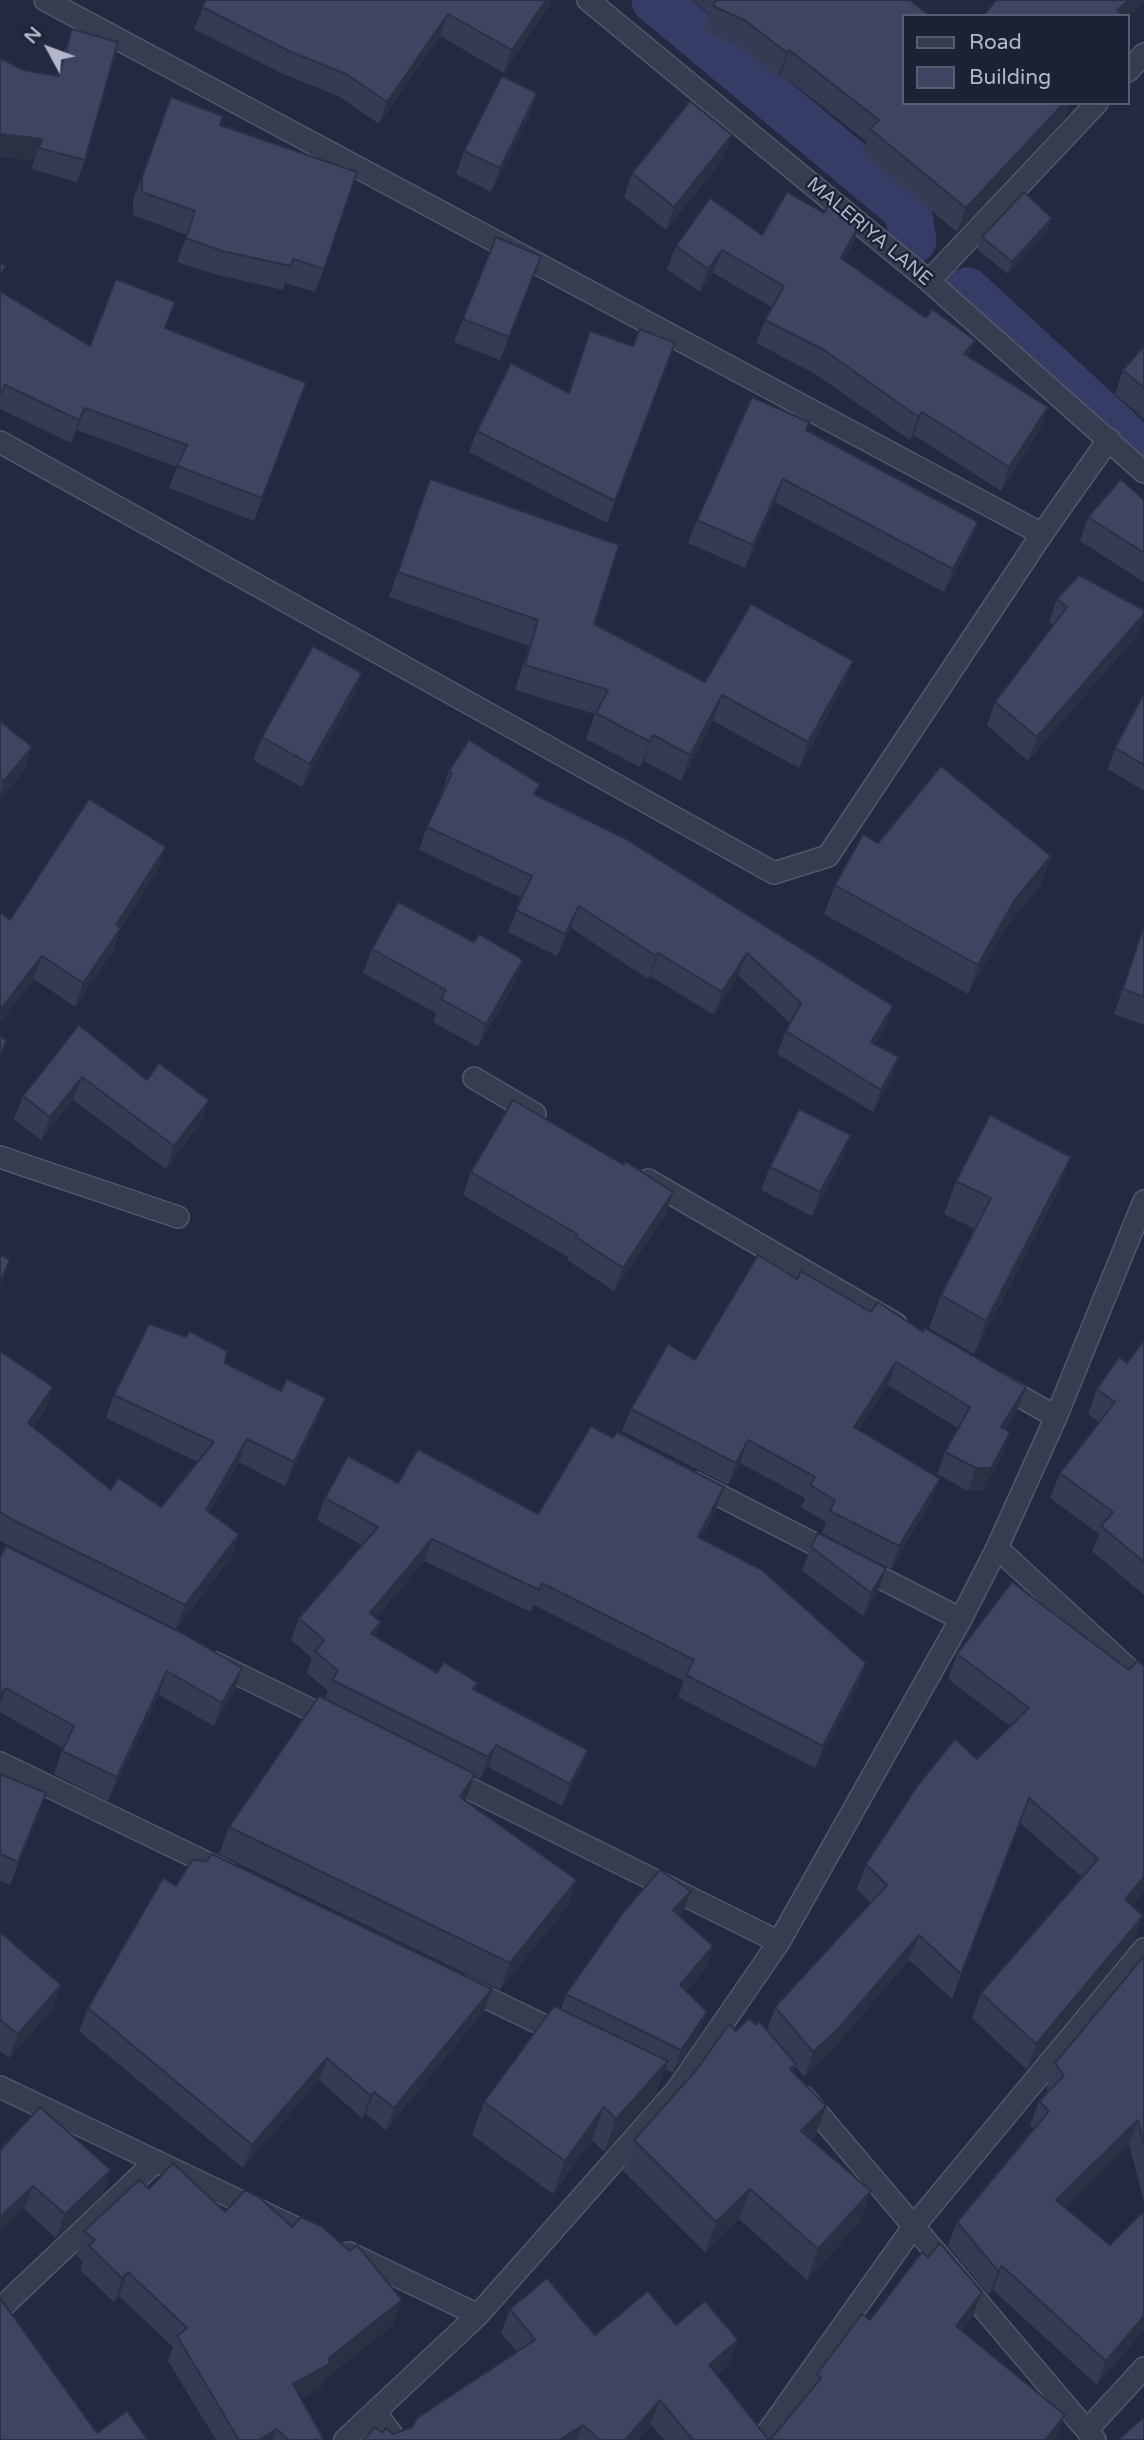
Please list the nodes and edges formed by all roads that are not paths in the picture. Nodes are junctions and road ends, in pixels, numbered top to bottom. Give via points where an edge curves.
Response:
1 (45, 0) edge
2 (588, 0) edge
3 (1144, 54) edge
4 (1130, 69) edge
5 (1095, 105) edge
6 (929, 281) junction
7 (1109, 439) junction
8 (0, 442) edge
9 (1144, 472) edge
10 (1042, 534) junction
11 (474, 1079) dead end
12 (557, 1127) edge
13 (0, 1157) edge
14 (628, 1168) edge
15 (1144, 1201) edge
16 (178, 1217) dead end
17 (1139, 1232) edge
18 (913, 1334) edge
19 (985, 1375) edge
20 (1056, 1417) junction
21 (677, 1474) edge
22 (997, 1548) junction
23 (961, 1619) junction
24 (198, 1654) edge
25 (1144, 1683) edge
26 (359, 1734) edge
27 (0, 1763) edge
28 (421, 1765) edge
29 (251, 1884) edge
30 (779, 1942) junction
31 (1144, 1949) edge
32 (439, 1975) edge
33 (732, 2012) junction
34 (750, 2033) edge
35 (589, 2047) edge
36 (652, 2078) edge
37 (793, 2084) edge
38 (0, 2087) edge
39 (677, 2090) junction
40 (156, 2161) junction
41 (914, 2226) junction
42 (0, 2309) edge
43 (478, 2315) junction
44 (1144, 2368) edge
45 (375, 2412) junction
46 (1091, 2435) edge
47 (345, 2440) edge
48 (396, 2440) edge
49 (762, 2440) edge

1 - 10 street
2 - 6 street, MALERIYA LANE
3 - 4 street
5 - 6 street
6 - 7 street, MALERIYA LANE
7 - 9 street, MALERIYA LANE
7 - 10 street
8 - 10 street via 774,873 828,856
11 - 12 street
13 - 16 street
14 - 18 street
15 - 17 street
17 - 20 street
19 - 20 street
20 - 22 street
21 - 23 street
22 - 23 street
22 - 25 street
23 - 30 street
24 - 26 street
27 - 29 street
28 - 30 street
30 - 33 street
31 - 41 street
32 - 35 street
33 - 34 street
33 - 39 street
36 - 39 street
37 - 41 street
38 - 40 street
39 - 43 street
40 - 42 street
40 - 43 street
41 - 46 street
41 - 49 street
43 - 45 street
44 - 46 street
45 - 47 street
45 - 48 street

